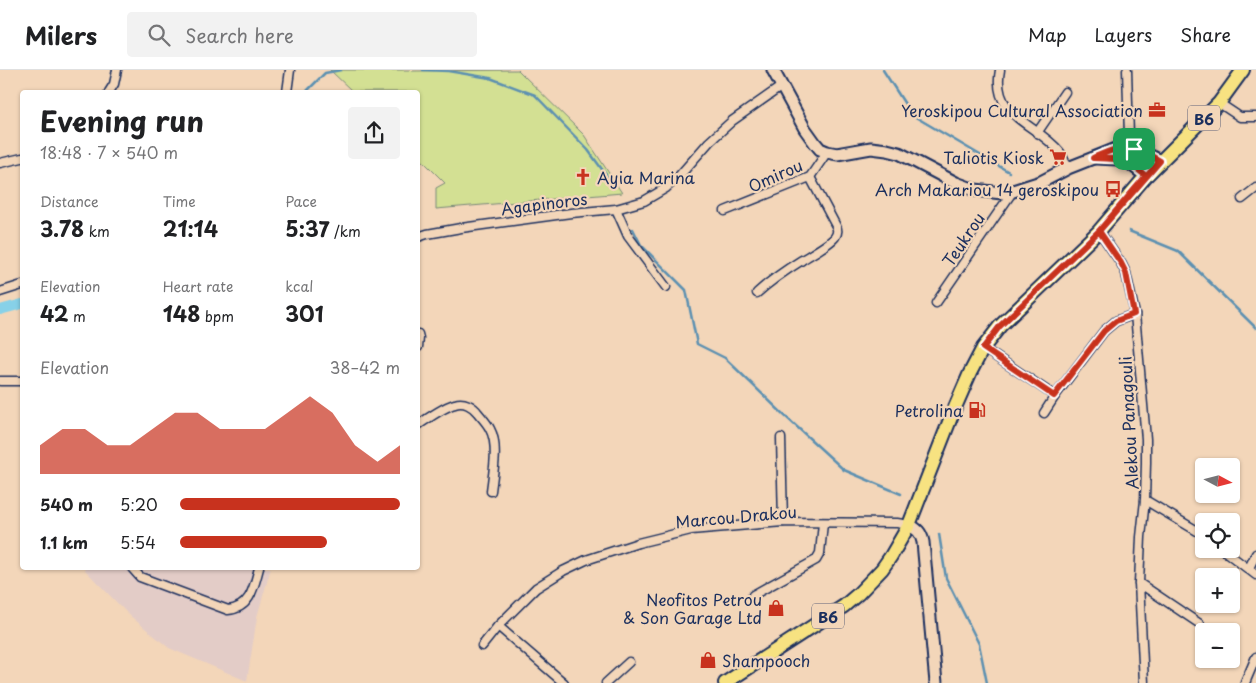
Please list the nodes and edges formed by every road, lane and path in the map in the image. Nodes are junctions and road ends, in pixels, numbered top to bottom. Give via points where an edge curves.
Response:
1 (117, 70) edge
2 (290, 70) edge
3 (773, 70) edge
4 (1000, 70) edge
5 (1127, 70) edge
6 (1243, 70) edge
7 (782, 86) junction
8 (110, 90) edge
9 (287, 90) edge
10 (1065, 92) dead end
11 (1219, 103) junction
12 (1256, 118) edge
13 (1037, 133) junction
14 (1127, 143) junction
15 (1147, 146) dead end
16 (827, 152) junction
17 (20, 158) edge
18 (1093, 158) junction
19 (1160, 161) junction
20 (0, 163) edge
21 (1068, 168) junction
22 (1146, 176) junction
23 (810, 177) junction
24 (1256, 188) edge
25 (1013, 191) junction
26 (1242, 199) dead end
27 (616, 209) junction
28 (725, 211) dead end
29 (1099, 231) junction
30 (420, 236) edge
31 (20, 286) edge
32 (666, 287) dead end
33 (0, 292) edge
34 (757, 293) dead end
35 (936, 303) dead end
36 (1134, 314) junction
37 (983, 348) junction
38 (0, 381) edge
39 (20, 381) edge
40 (1054, 396) junction
41 (1044, 413) dead end
42 (420, 424) edge
43 (781, 438) dead end
44 (491, 491) dead end
45 (1145, 500) junction
46 (783, 522) junction
47 (823, 523) junction
48 (908, 525) junction
49 (1195, 531) edge
50 (1256, 554) edge
51 (1235, 558) edge
52 (1249, 568) junction
53 (134, 570) edge
54 (258, 570) edge
55 (1256, 575) edge
56 (1139, 583) junction
57 (754, 596) dead end
58 (1199, 623) edge
59 (498, 626) junction
60 (482, 646) dead end
61 (1256, 658) edge
62 (630, 662) dead end
63 (564, 683) edge
64 (606, 683) edge
65 (724, 683) edge
66 (936, 683) edge
67 (1144, 683) edge
68 (1245, 683) edge

1 - 8 street
2 - 9 street
3 - 7 street
4 - 13 street via 1000,94 1008,109
5 - 14 street
6 - 11 main road, B6
7 - 16 street via 805,129 820,149
7 - 27 street, Agapinoros via 732,121 666,188 644,200
10 - 13 street
11 - 12 street via 1240,117
11 - 19 main road, B6
13 - 21 street via 1058,151
14 - 15 street
14 - 18 street
14 - 19 street
16 - 23 street, Omirou
16 - 25 street via 837,154 871,148 887,150 975,190
17 - 20 street
18 - 21 street
18 - 22 street via 1127,161
19 - 22 main road, B6
21 - 25 street
22 - 29 main road, B6
23 - 28 street, Omirou
23 - 34 street via 838,229 837,235
24 - 26 street
25 - 35 street, Teukrou
27 - 30 street, Agapinoros via 461,228
27 - 32 street via 628,236
29 - 36 street, Alekou Panagouli via 1126,273
29 - 37 main road, B6 via 1000,326
31 - 33 street
36 - 40 street via 1116,321 1104,331
36 - 45 street, Alekou Panagouli via 1146,439
37 - 40 street
37 - 48 main road, B6 via 953,412
38 - 39 street
40 - 41 street
42 - 44 street via 452,404 468,404 474,408 494,439
43 - 46 street
45 - 49 street
45 - 56 street, Alekou Panagouli
46 - 47 street, Marcou Drakou
46 - 59 street, Marcou Drakou via 691,530 586,560 536,588
47 - 48 street, Marcou Drakou
47 - 57 street via 820,553 816,560
48 - 65 main road, B6 via 882,569 858,594
48 - 66 street via 921,534 923,542
50 - 52 street
51 - 52 street
52 - 55 street
53 - 54 street via 140,577 223,610 234,610 247,601
56 - 58 street
56 - 67 street, Alekou Panagouli
59 - 60 street, Marcou Drakou
59 - 63 street
61 - 68 street
62 - 64 street

